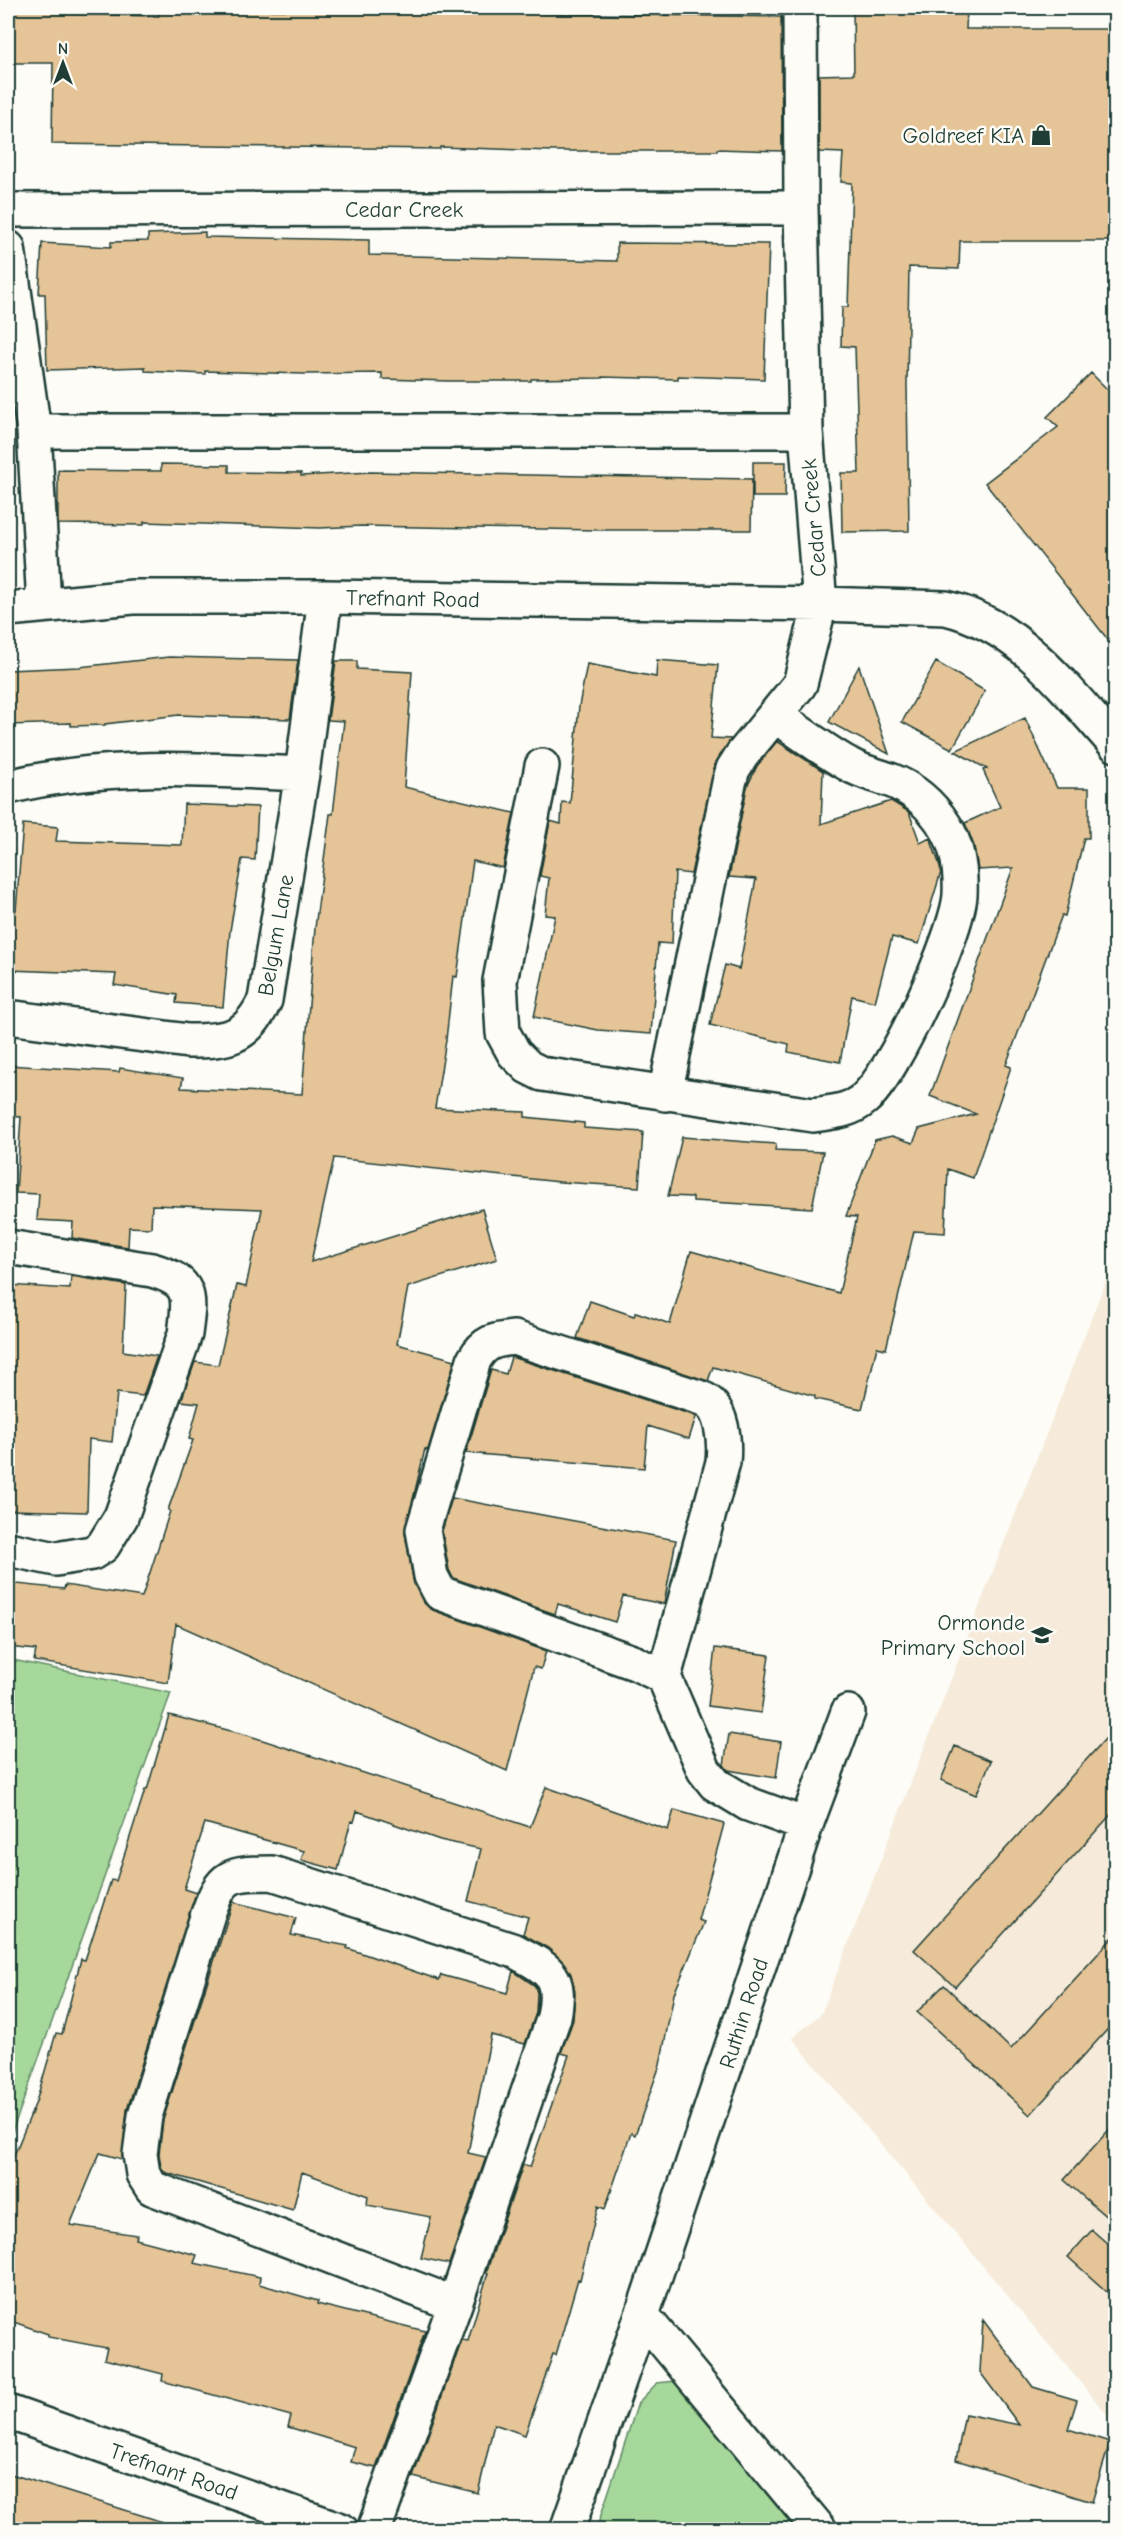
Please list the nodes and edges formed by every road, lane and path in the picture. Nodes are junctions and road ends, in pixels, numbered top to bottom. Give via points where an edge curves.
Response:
1 (800, 8) edge
2 (801, 208) junction
3 (8, 210) edge
4 (8, 248) edge
5 (34, 431) junction
6 (806, 431) junction
7 (325, 597) junction
8 (44, 604) junction
9 (820, 604) junction
10 (8, 609) edge
11 (776, 716) junction
12 (1116, 745) edge
13 (542, 766) dead end
14 (302, 774) junction
15 (8, 787) edge
16 (8, 1017) edge
17 (665, 1094) junction
18 (8, 1246) edge
19 (8, 1549) edge
20 (664, 1677) junction
21 (848, 1712) dead end
22 (806, 1825) junction
23 (455, 2304) junction
24 (642, 2315) junction
25 (8, 2412) edge
26 (341, 2529) edge
27 (374, 2529) edge
28 (567, 2529) edge
29 (820, 2529) edge

1 - 2 street, Cedar Creek
2 - 3 street, Cedar Creek
2 - 6 street, Cedar Creek
4 - 5 street
5 - 6 street, Cedar Creek
5 - 8 street
6 - 9 street, Cedar Creek
7 - 8 street, Trefnant Road via 133,597
7 - 9 street, Trefnant Road
7 - 14 street, Belgum Lane
8 - 10 street, Trefnant Road
9 - 11 street, Cedar Creek via 800,684
9 - 12 street, Trefnant Road via 927,606 964,612 986,621 1004,631 1044,666
11 - 17 street, Cedar Creek via 733,769
11 - 17 street via 848,765 922,796 955,844 960,897 940,964 884,1077 862,1101 846,1110 813,1115
13 - 17 street via 500,981 503,1033 514,1053 542,1074
14 - 15 street via 154,769 71,775
14 - 16 street, Belgum Lane via 265,1000 252,1023 238,1036 188,1041
18 - 19 street via 174,1276 186,1291 188,1309 185,1334 121,1517 103,1546 92,1553 56,1559
20 - 20 street via 440,1593 431,1576 423,1530 474,1360 487,1344 514,1338 707,1400 718,1417 725,1445 723,1462
20 - 22 street via 704,1770 716,1784 748,1804
21 - 22 street, Ruthin Road
22 - 24 street, Ruthin Road
23 - 23 street via 554,2017 558,1997 555,1980 541,1965 515,1951 272,1873 248,1873 227,1879 217,1888 208,1914 145,2116 140,2154 143,2174 152,2188
23 - 27 street
24 - 28 street, Ruthin Road
24 - 29 street
25 - 26 street, Trefnant Road

